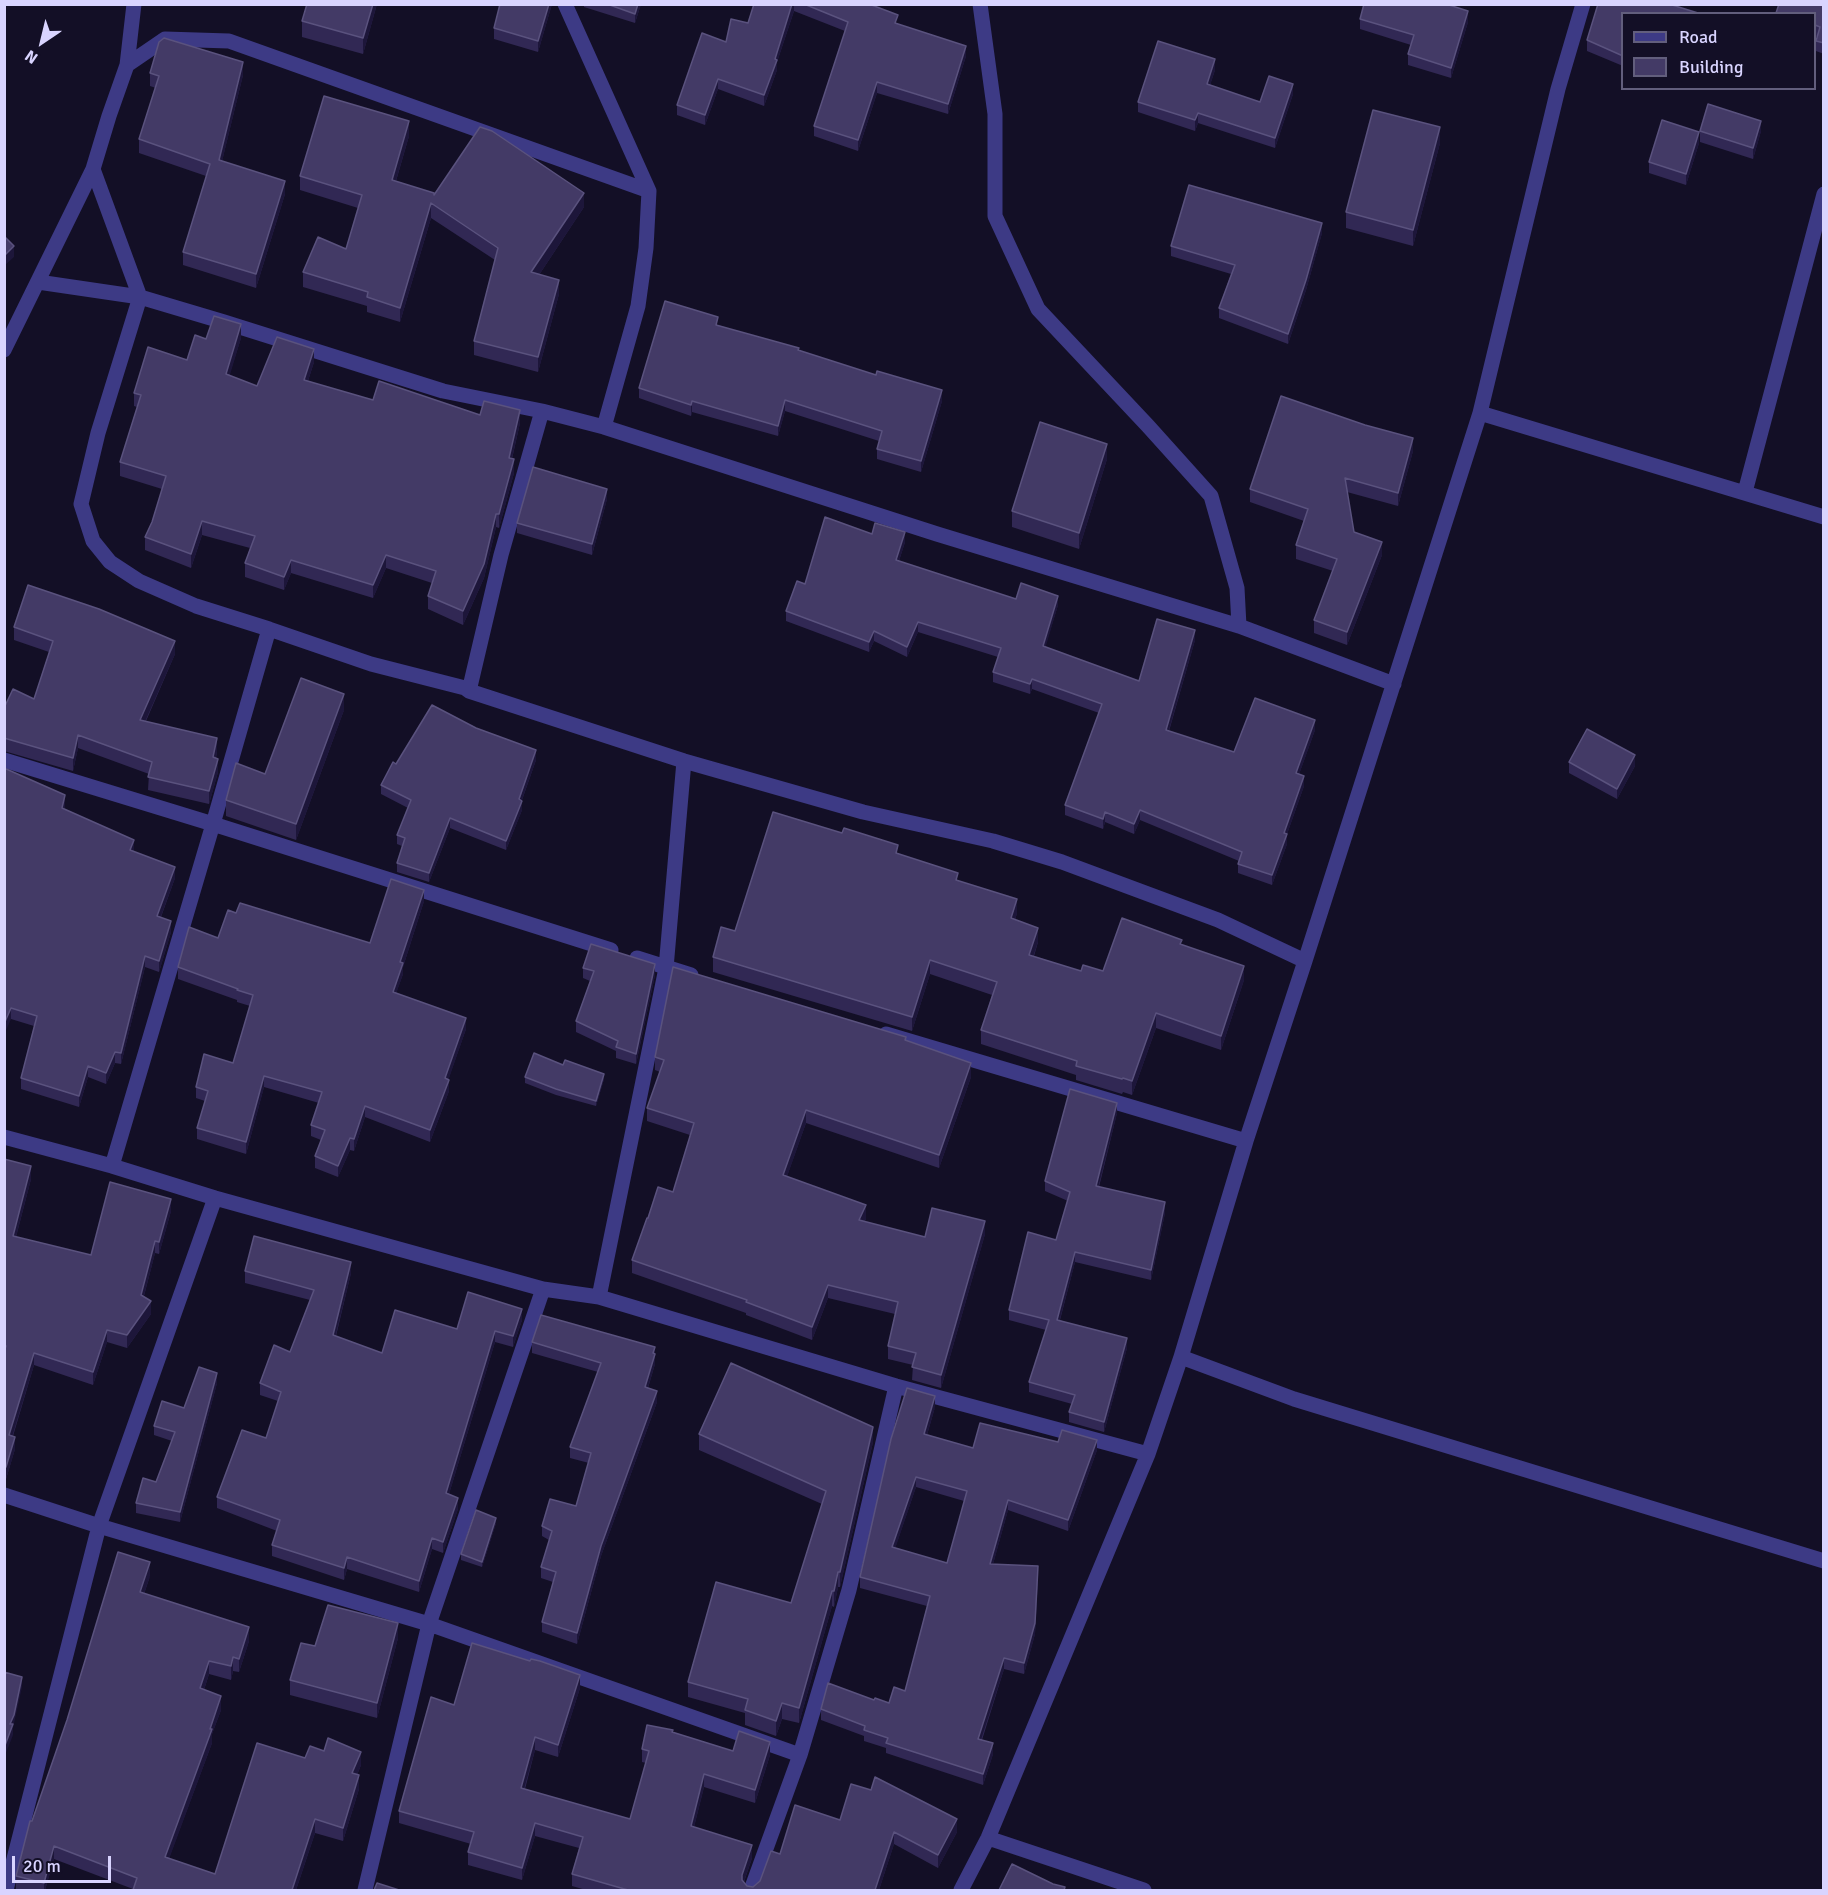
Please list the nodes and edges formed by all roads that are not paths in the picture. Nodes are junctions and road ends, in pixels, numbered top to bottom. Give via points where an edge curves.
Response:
1 (134, 4) edge
2 (565, 4) edge
3 (980, 4) edge
4 (1583, 4) edge
5 (127, 64) junction
6 (93, 169) junction
7 (649, 191) junction
8 (1824, 194) edge
9 (38, 282) junction
10 (140, 297) junction
11 (4, 350) edge
12 (542, 411) junction
13 (1480, 413) junction
14 (604, 427) junction
15 (1745, 492) junction
16 (1824, 517) edge
17 (1239, 626) junction
18 (269, 629) junction
19 (1394, 684) junction
20 (469, 691) junction
21 (4, 760) edge
22 (684, 761) junction
23 (213, 824) junction
24 (1305, 961) junction
25 (666, 968) junction
26 (700, 978) edge
27 (870, 1029) edge
28 (4, 1137) edge
29 (1246, 1141) junction
30 (112, 1166) junction
31 (215, 1198) junction
32 (543, 1289) junction
33 (599, 1297) junction
34 (1181, 1357) junction
35 (897, 1386) junction
36 (1148, 1454) junction
37 (4, 1495) edge
38 (99, 1526) junction
39 (1824, 1561) edge
40 (429, 1624) junction
41 (800, 1755) junction
42 (988, 1838) junction
43 (6, 1890) edge
44 (365, 1890) edge
45 (751, 1890) edge
46 (961, 1890) edge
47 (1144, 1890) edge

1 - 5 street
2 - 7 street
3 - 17 street via 995,114 995,216 1038,309 1211,496 1237,588
4 - 13 street via 1558,89
5 - 6 street
5 - 7 street via 165,39 229,41
6 - 9 street
6 - 10 street
7 - 14 street via 638,306
8 - 15 street
9 - 10 street
9 - 11 street
10 - 12 street via 443,392
10 - 18 street via 98,433 81,504 93,541 110,562 139,582 196,606
12 - 14 street
12 - 20 street via 501,555
13 - 15 street
13 - 19 street
14 - 17 street
15 - 16 street
17 - 19 street
18 - 20 street via 371,664
18 - 23 street
19 - 24 street
20 - 22 street
21 - 23 street
22 - 24 street via 863,812 993,841 1062,862 1218,920
22 - 25 street
23 - 25 street
23 - 30 street
24 - 29 street
25 - 26 street
25 - 33 street
27 - 29 street
28 - 30 street
29 - 34 street
30 - 31 street
31 - 32 street
31 - 38 street
32 - 33 street
32 - 40 street
33 - 35 street
34 - 36 street
34 - 39 street via 1294,1399
35 - 36 street
35 - 41 street via 849,1590
36 - 42 street
37 - 38 street
38 - 40 street
38 - 43 street
40 - 41 street
40 - 44 street
41 - 45 street
42 - 46 street
42 - 47 street

